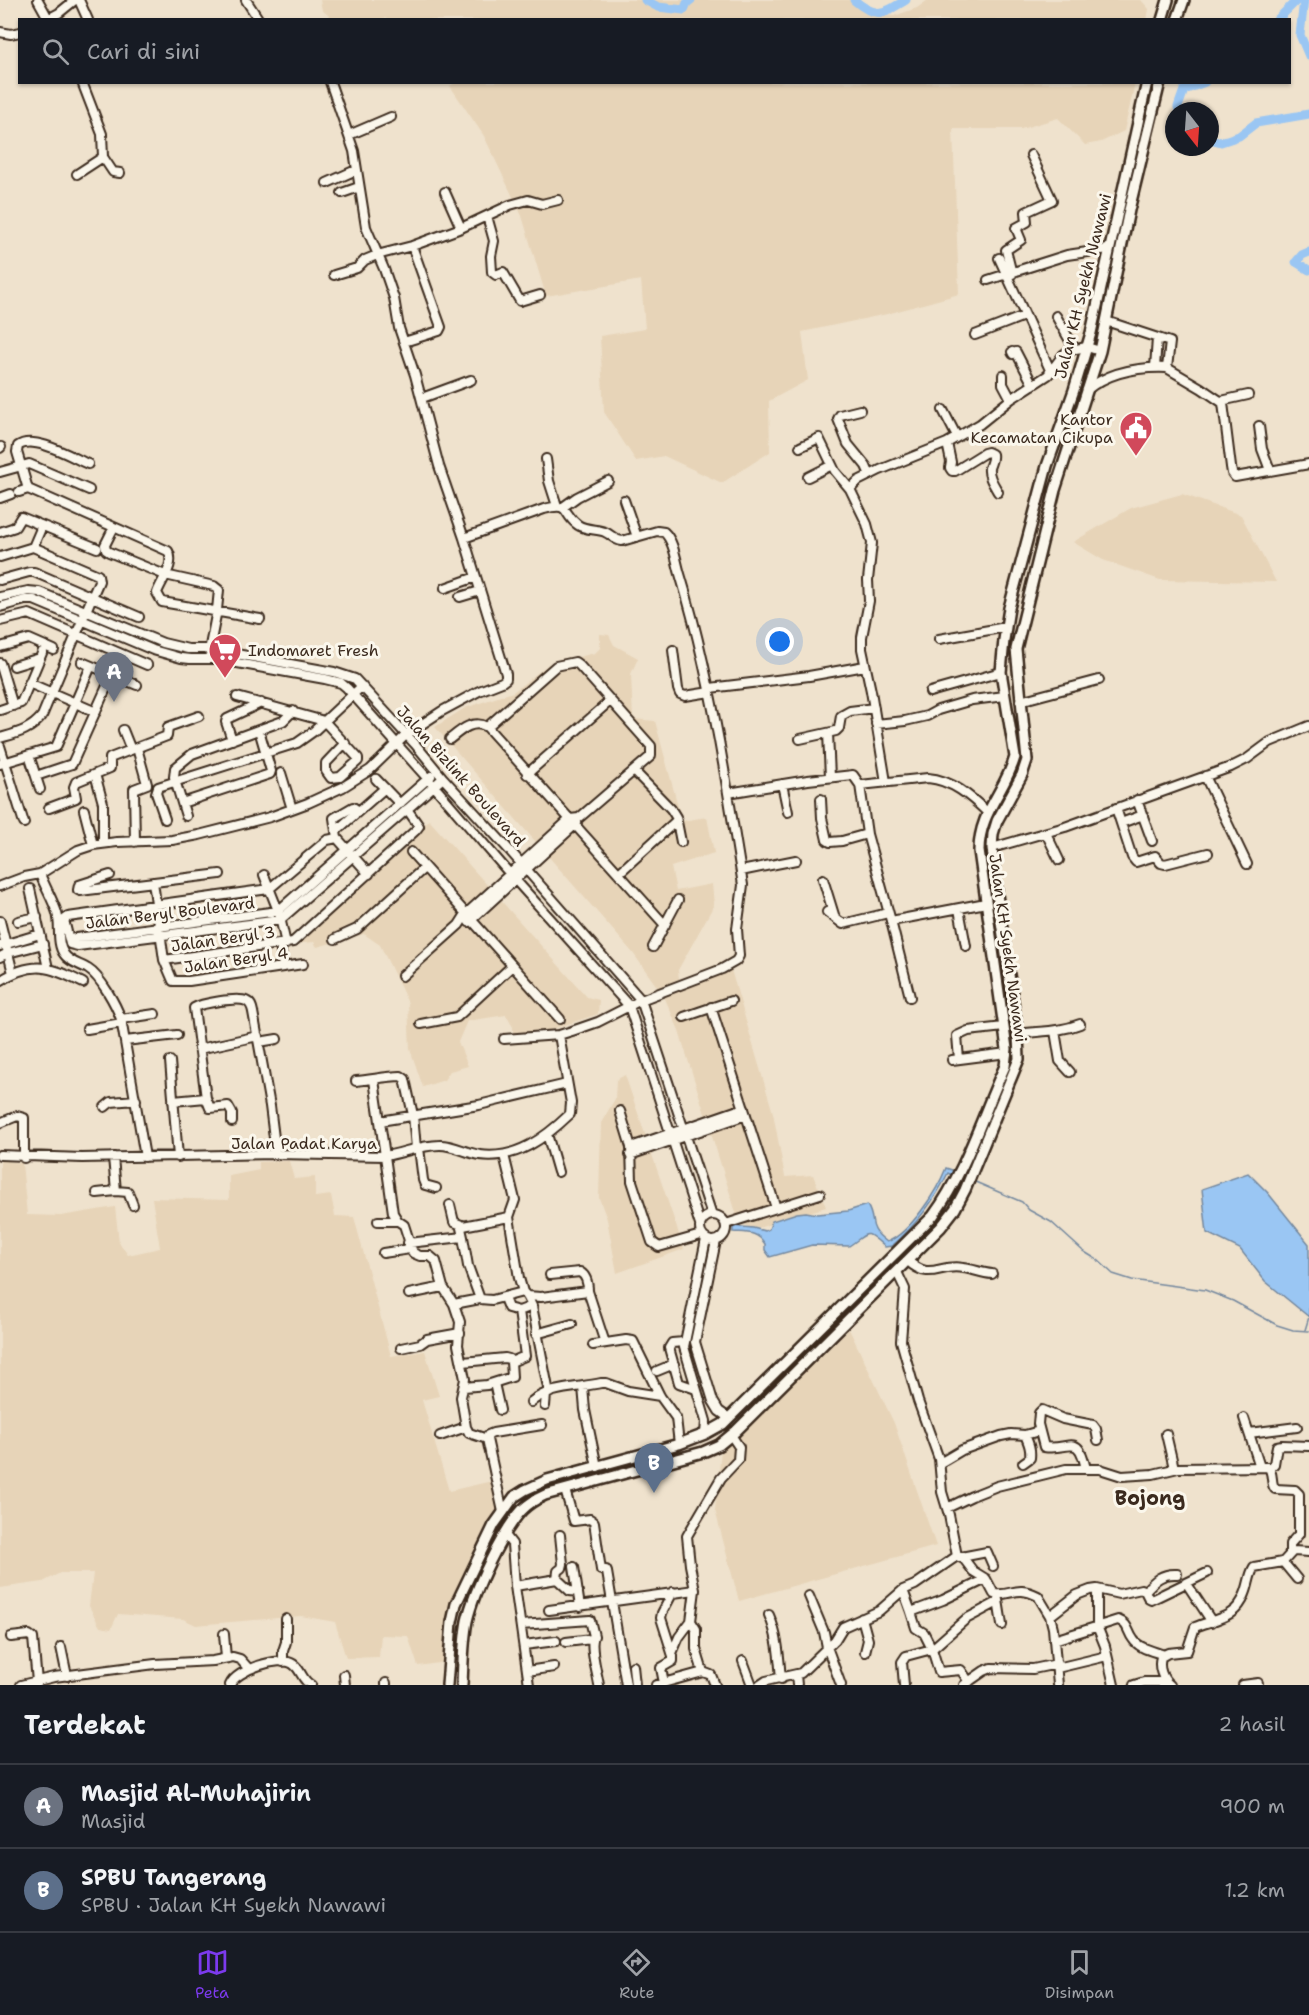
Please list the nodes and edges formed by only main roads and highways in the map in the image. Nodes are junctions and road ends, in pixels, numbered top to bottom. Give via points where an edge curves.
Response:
1 (1168, 0) edge
2 (1184, 0) edge
3 (1163, 18) edge
4 (1179, 18) edge
5 (1147, 84) edge
6 (1160, 84) edge
7 (1002, 932) junction
8 (991, 933) junction
9 (447, 1685) edge
10 (462, 1685) edge

1 - 3 main road
2 - 4 main road
5 - 8 main road, Jalan KH Syekh Nawawi via 1087,347 1047,466 1009,608 1001,672 1015,757 987,812 979,840
6 - 7 main road, Jalan KH Syekh Nawawi via 1100,351 1055,490 1016,649 1027,760 993,834
7 - 8 main road
7 - 10 main road, Jalan KH Syekh Nawawi via 1019,1059 961,1199 949,1218 732,1435 711,1449 545,1495 521,1511 479,1585 468,1618
8 - 9 main road, Jalan KH Syekh Nawawi via 1005,1066 955,1182 933,1216 729,1418 680,1444 547,1480 514,1497 494,1525 456,1604

